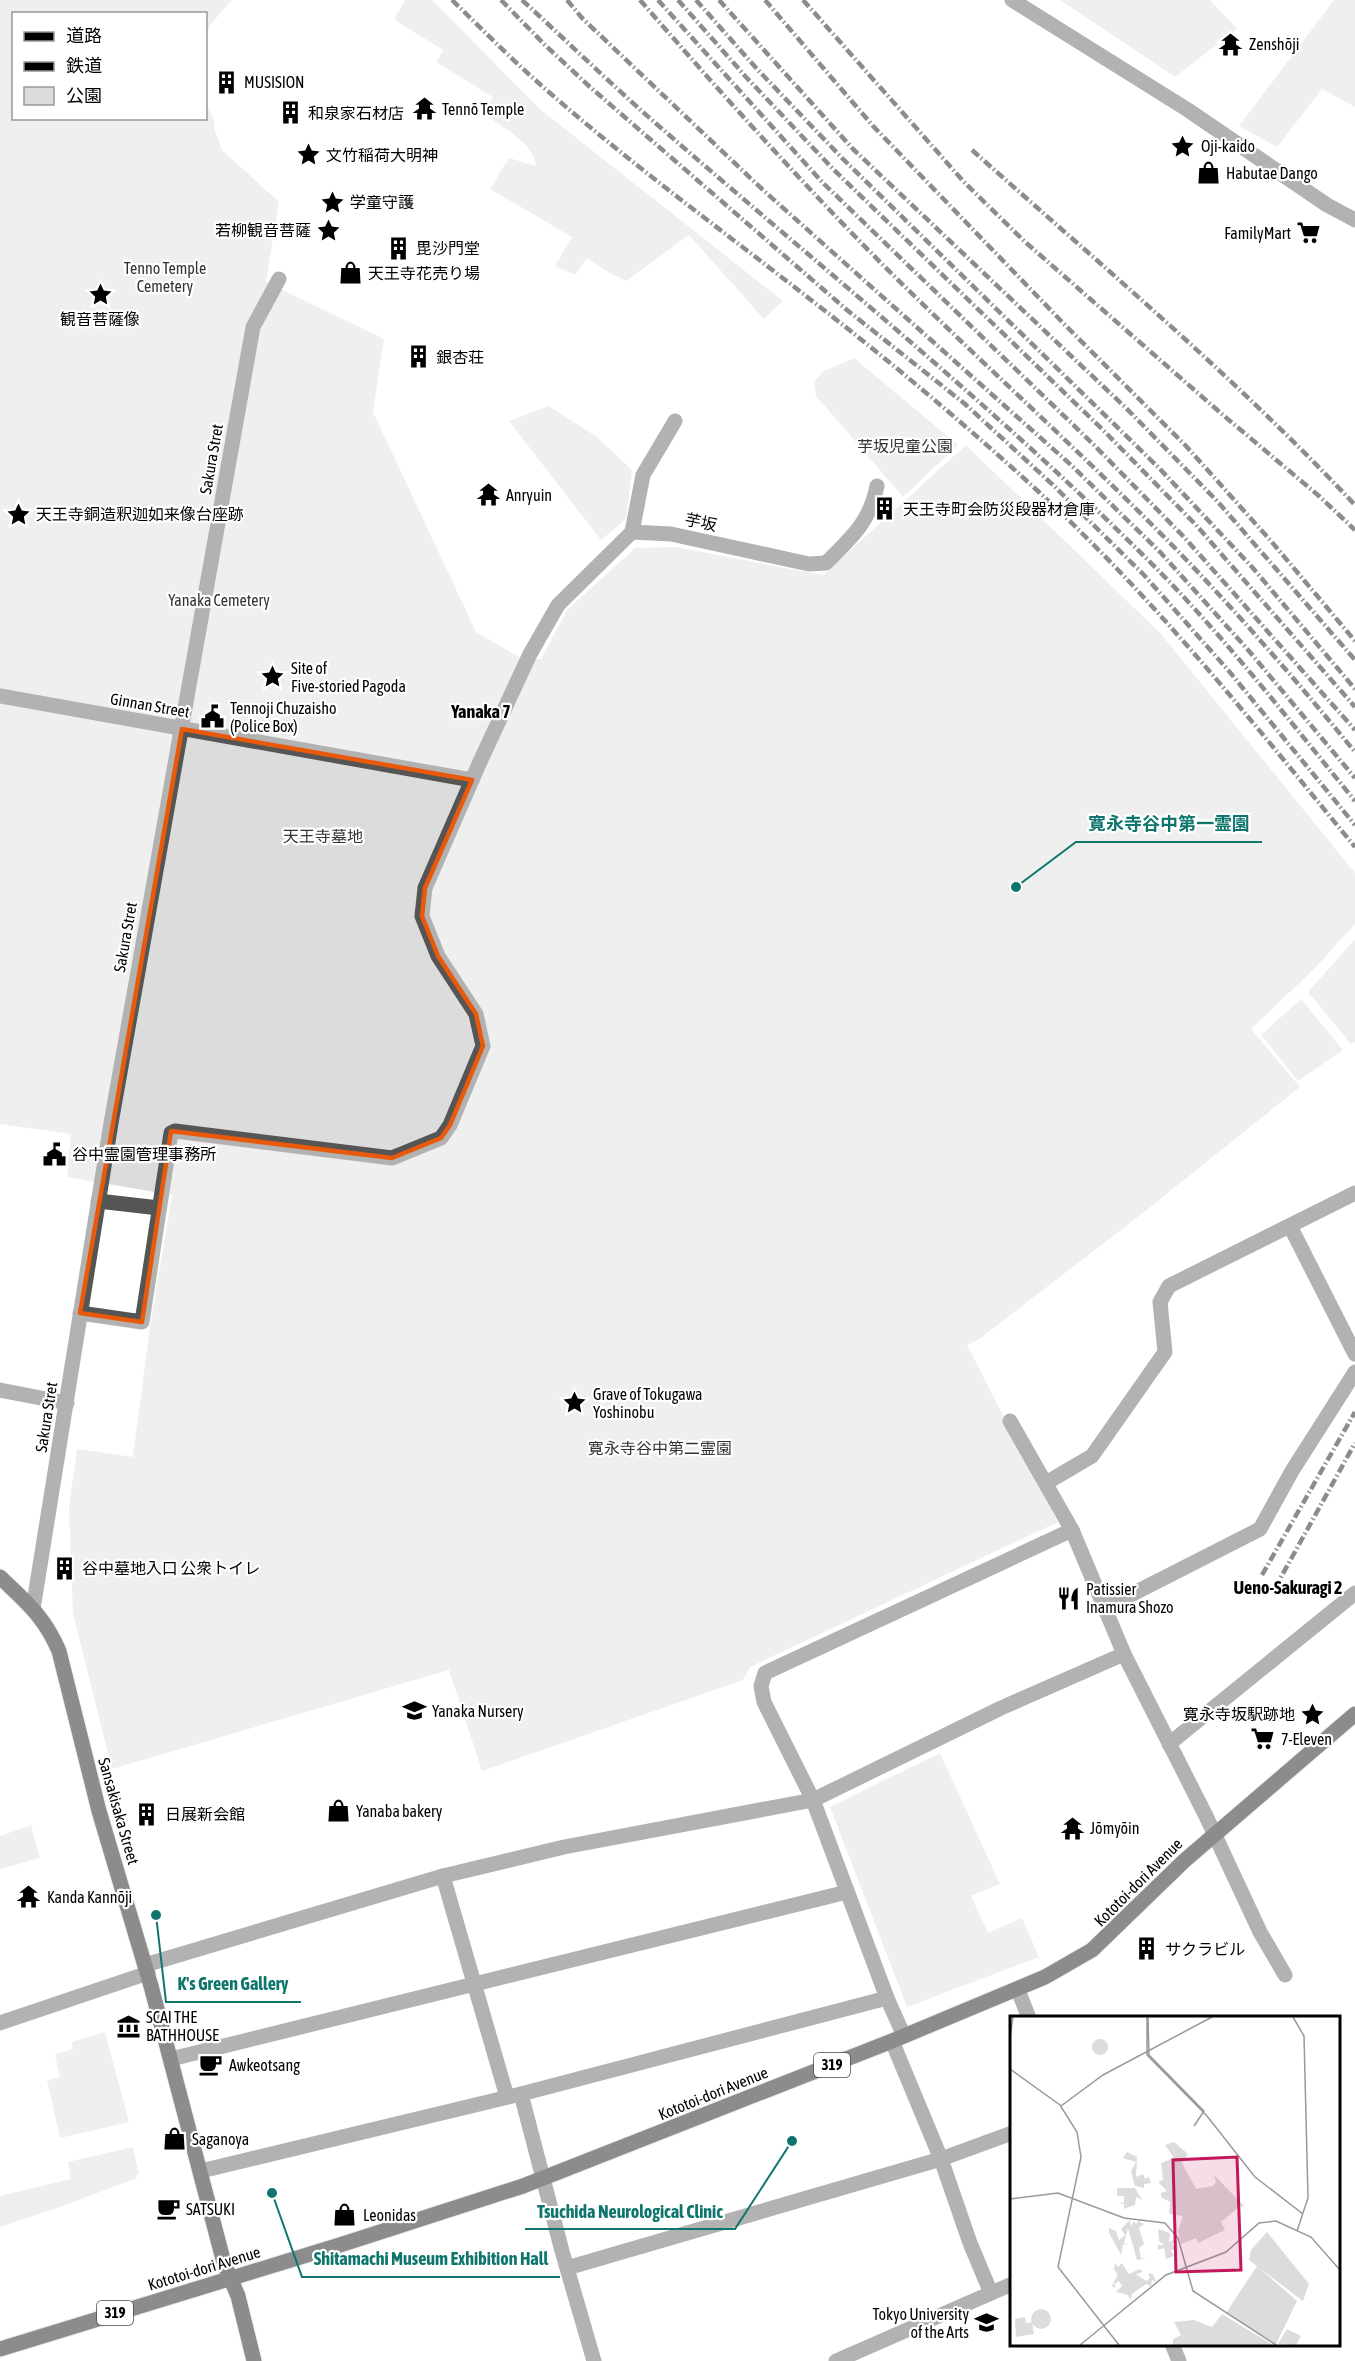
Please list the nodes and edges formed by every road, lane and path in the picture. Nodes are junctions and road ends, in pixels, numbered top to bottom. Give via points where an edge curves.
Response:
1 (1012, 0) edge
2 (1355, 220) edge
3 (279, 279) dead end
4 (675, 421) dead end
5 (877, 486) dead end
6 (632, 532) junction
7 (0, 696) edge
8 (182, 729) junction
9 (472, 780) junction
10 (1355, 1193) edge
11 (98, 1201) junction
12 (159, 1208) junction
13 (1290, 1226) junction
14 (80, 1313) junction
15 (1355, 1354) edge
16 (1355, 1372) edge
17 (0, 1389) edge
18 (67, 1403) junction
19 (1010, 1421) dead end
20 (1046, 1483) junction
21 (1072, 1530) junction
22 (0, 1577) edge
23 (1355, 1593) edge
24 (1105, 1608) junction
25 (33, 1609) junction
26 (1124, 1654) junction
27 (1355, 1714) edge
28 (1169, 1744) junction
29 (813, 1800) junction
30 (1213, 1834) junction
31 (443, 1876) junction
32 (847, 1892) junction
33 (146, 1969) junction
34 (1285, 1975) dead end
35 (474, 1984) junction
36 (1018, 1990) junction
37 (887, 1998) junction
38 (1028, 2016) edge
39 (0, 2023) edge
40 (898, 2039) junction
41 (171, 2059) junction
42 (514, 2095) junction
43 (1010, 2133) edge
44 (941, 2159) junction
45 (201, 2171) junction
46 (543, 2179) junction
47 (567, 2268) junction
48 (231, 2279) junction
49 (1010, 2284) edge
50 (991, 2293) junction
51 (1173, 2346) edge
52 (0, 2349) edge
53 (254, 2361) edge
54 (594, 2361) edge
55 (836, 2361) edge
56 (1179, 2361) edge

1 - 2 street
3 - 8 street, Sakura Stret via 253,327
4 - 6 street via 643,475
5 - 6 street, 芋坂 via 873,507 853,537 826,563 809,564 671,534
6 - 9 street via 558,605 530,654
7 - 8 street, Ginnan Street
8 - 9 street, Ginnan Street
8 - 11 street, Sakura Stret
9 - 12 street via 425,888 422,916 438,956 476,1014 483,1046 441,1138 392,1158 175,1131 171,1133
10 - 13 street
11 - 12 street
11 - 14 street, Sakura Stret
12 - 14 street via 142,1322
13 - 15 street
13 - 20 street via 1169,1286 1160,1302 1165,1352 1092,1456
14 - 18 street, Sakura Stret
16 - 24 street via 1260,1529
17 - 18 street
18 - 25 street, Sakura Stret
19 - 20 street
20 - 21 street
21 - 24 street
21 - 29 street via 765,1673 761,1686 764,1702
22 - 25 main road, Sansakisaka Street
23 - 28 street
24 - 26 street
25 - 33 main road, Sansakisaka Street via 49,1628 59,1652 99,1811
26 - 28 street
26 - 29 street via 1001,1708
27 - 30 main road, Kototoi-dori Avenue / 319
28 - 30 street
29 - 31 street via 564,1847
29 - 32 street
30 - 34 street
30 - 36 main road, Kototoi-dori Avenue / 319 via 1092,1950
31 - 33 street
31 - 35 street
32 - 35 street
32 - 37 street
33 - 39 street
33 - 41 main road, Sansakisaka Street
35 - 41 street
35 - 42 street
36 - 38 street
36 - 40 main road, Kototoi-dori Avenue / 319
37 - 40 street
37 - 42 street
40 - 44 street
40 - 46 main road, Kototoi-dori Avenue / 319
41 - 45 main road, Sansakisaka Street
42 - 45 street
42 - 46 street
43 - 44 street
44 - 47 street
44 - 50 street
45 - 48 main road, Sansakisaka Street
46 - 47 street
46 - 48 main road, Kototoi-dori Avenue / 319
47 - 54 street
48 - 52 main road, Kototoi-dori Avenue / 319
48 - 53 main road, Sansakisaka Street
49 - 50 street
50 - 55 street
51 - 56 street

